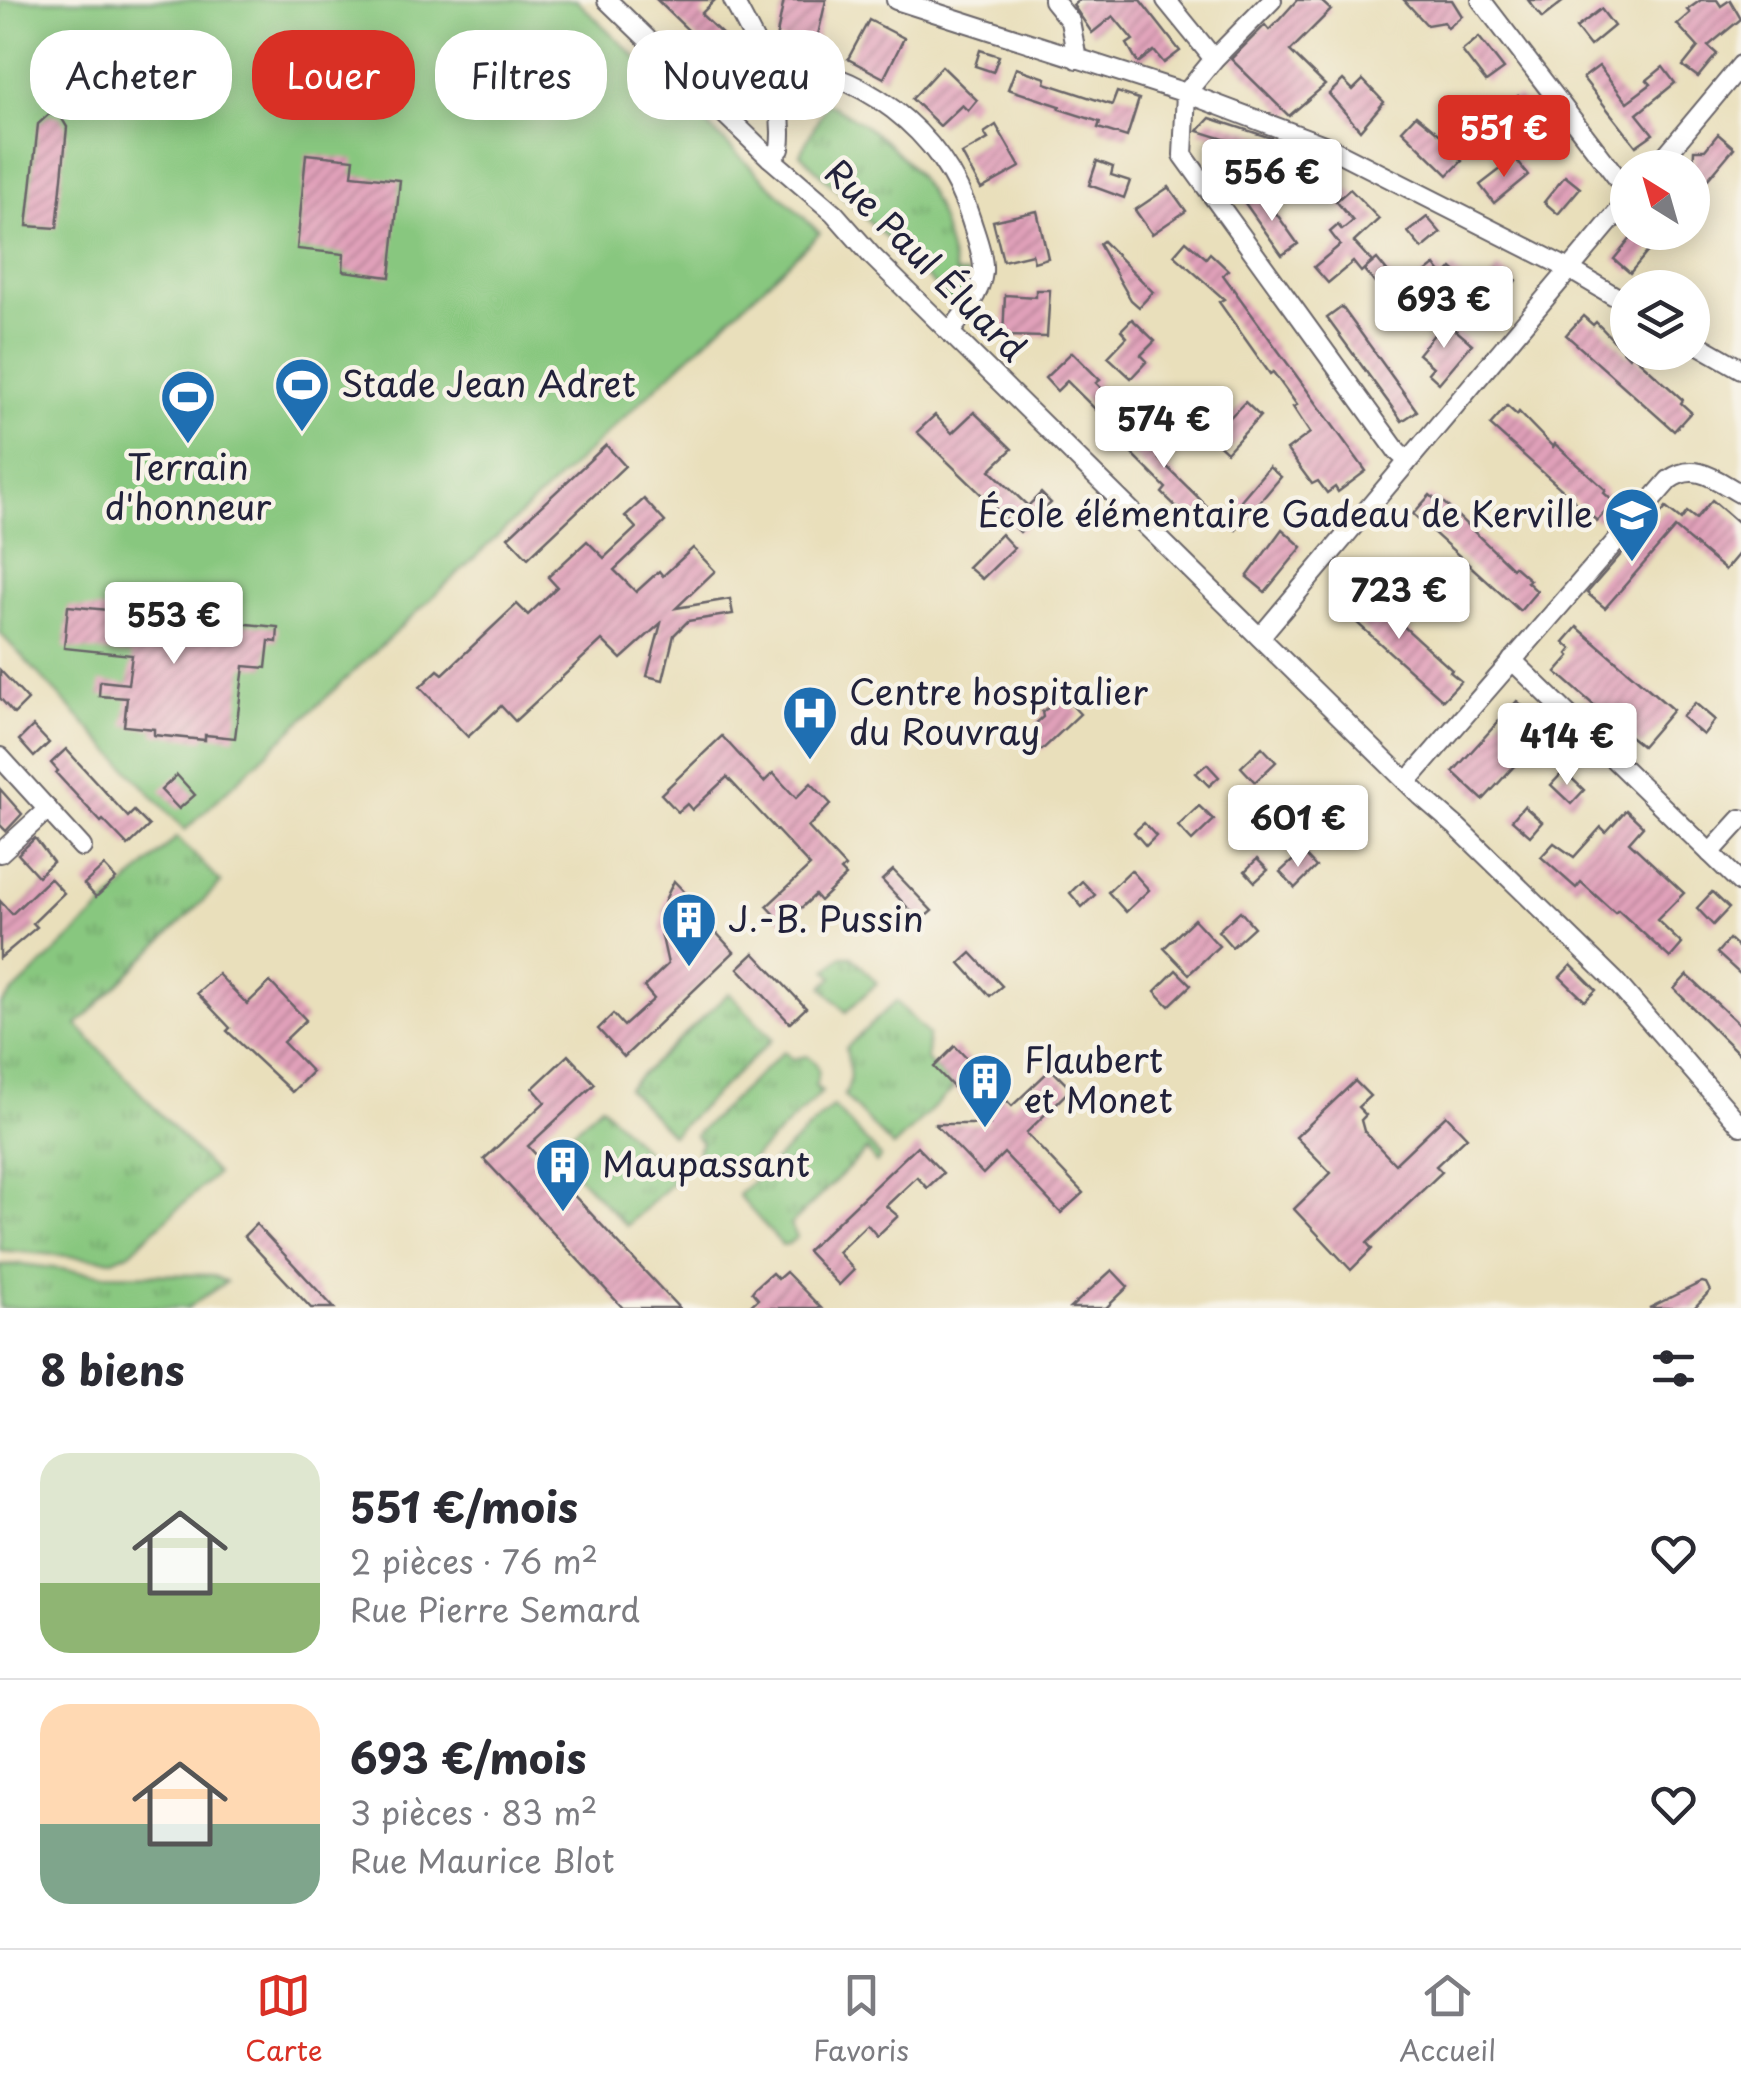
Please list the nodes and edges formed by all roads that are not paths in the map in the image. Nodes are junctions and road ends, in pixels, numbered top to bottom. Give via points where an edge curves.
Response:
1 (607, 0) edge
2 (733, 0) edge
3 (896, 0) edge
4 (1053, 0) edge
5 (1166, 0) edge
6 (1272, 0) edge
7 (1480, 0) edge
8 (749, 30) edge
9 (1077, 58) junction
10 (1214, 59) junction
11 (1741, 66) edge
12 (845, 80) edge
13 (1186, 93) junction
14 (782, 120) edge
15 (1669, 150) edge
16 (770, 158) junction
17 (1610, 172) edge
18 (1610, 218) edge
19 (1568, 270) junction
20 (1610, 294) edge
21 (950, 332) junction
22 (1710, 352) edge
23 (1741, 370) edge
24 (1408, 460) junction
25 (1741, 494) edge
26 (1260, 637) junction
27 (1512, 660) junction
28 (0, 757) edge
29 (1407, 782) junction
30 (48, 810) junction
31 (1741, 818) edge
32 (82, 848) dead end
33 (0, 853) edge
34 (1710, 853) junction
35 (1741, 883) edge
36 (1741, 1126) edge

1 - 16 street, Rue Paul Éluard
2 - 8 street
3 - 9 street
4 - 9 street via 1070,21
5 - 10 street
6 - 10 street
7 - 17 street
9 - 13 street
10 - 13 street
11 - 15 street
12 - 21 street via 918,131 966,203 983,274
13 - 19 street via 1324,146
13 - 24 street via 1183,154
14 - 16 street via 780,149
16 - 21 street, Rue Paul Éluard
18 - 19 street
19 - 20 street
19 - 24 street
21 - 26 street, Rue Paul Éluard
22 - 23 street
24 - 26 street
25 - 27 street via 1697,470 1669,480
26 - 29 street, Rue Paul Éluard
27 - 29 street
27 - 34 street
28 - 30 street
29 - 36 street, Rue Paul Éluard via 1615,981
30 - 32 street
30 - 33 street
31 - 34 street
34 - 35 street

